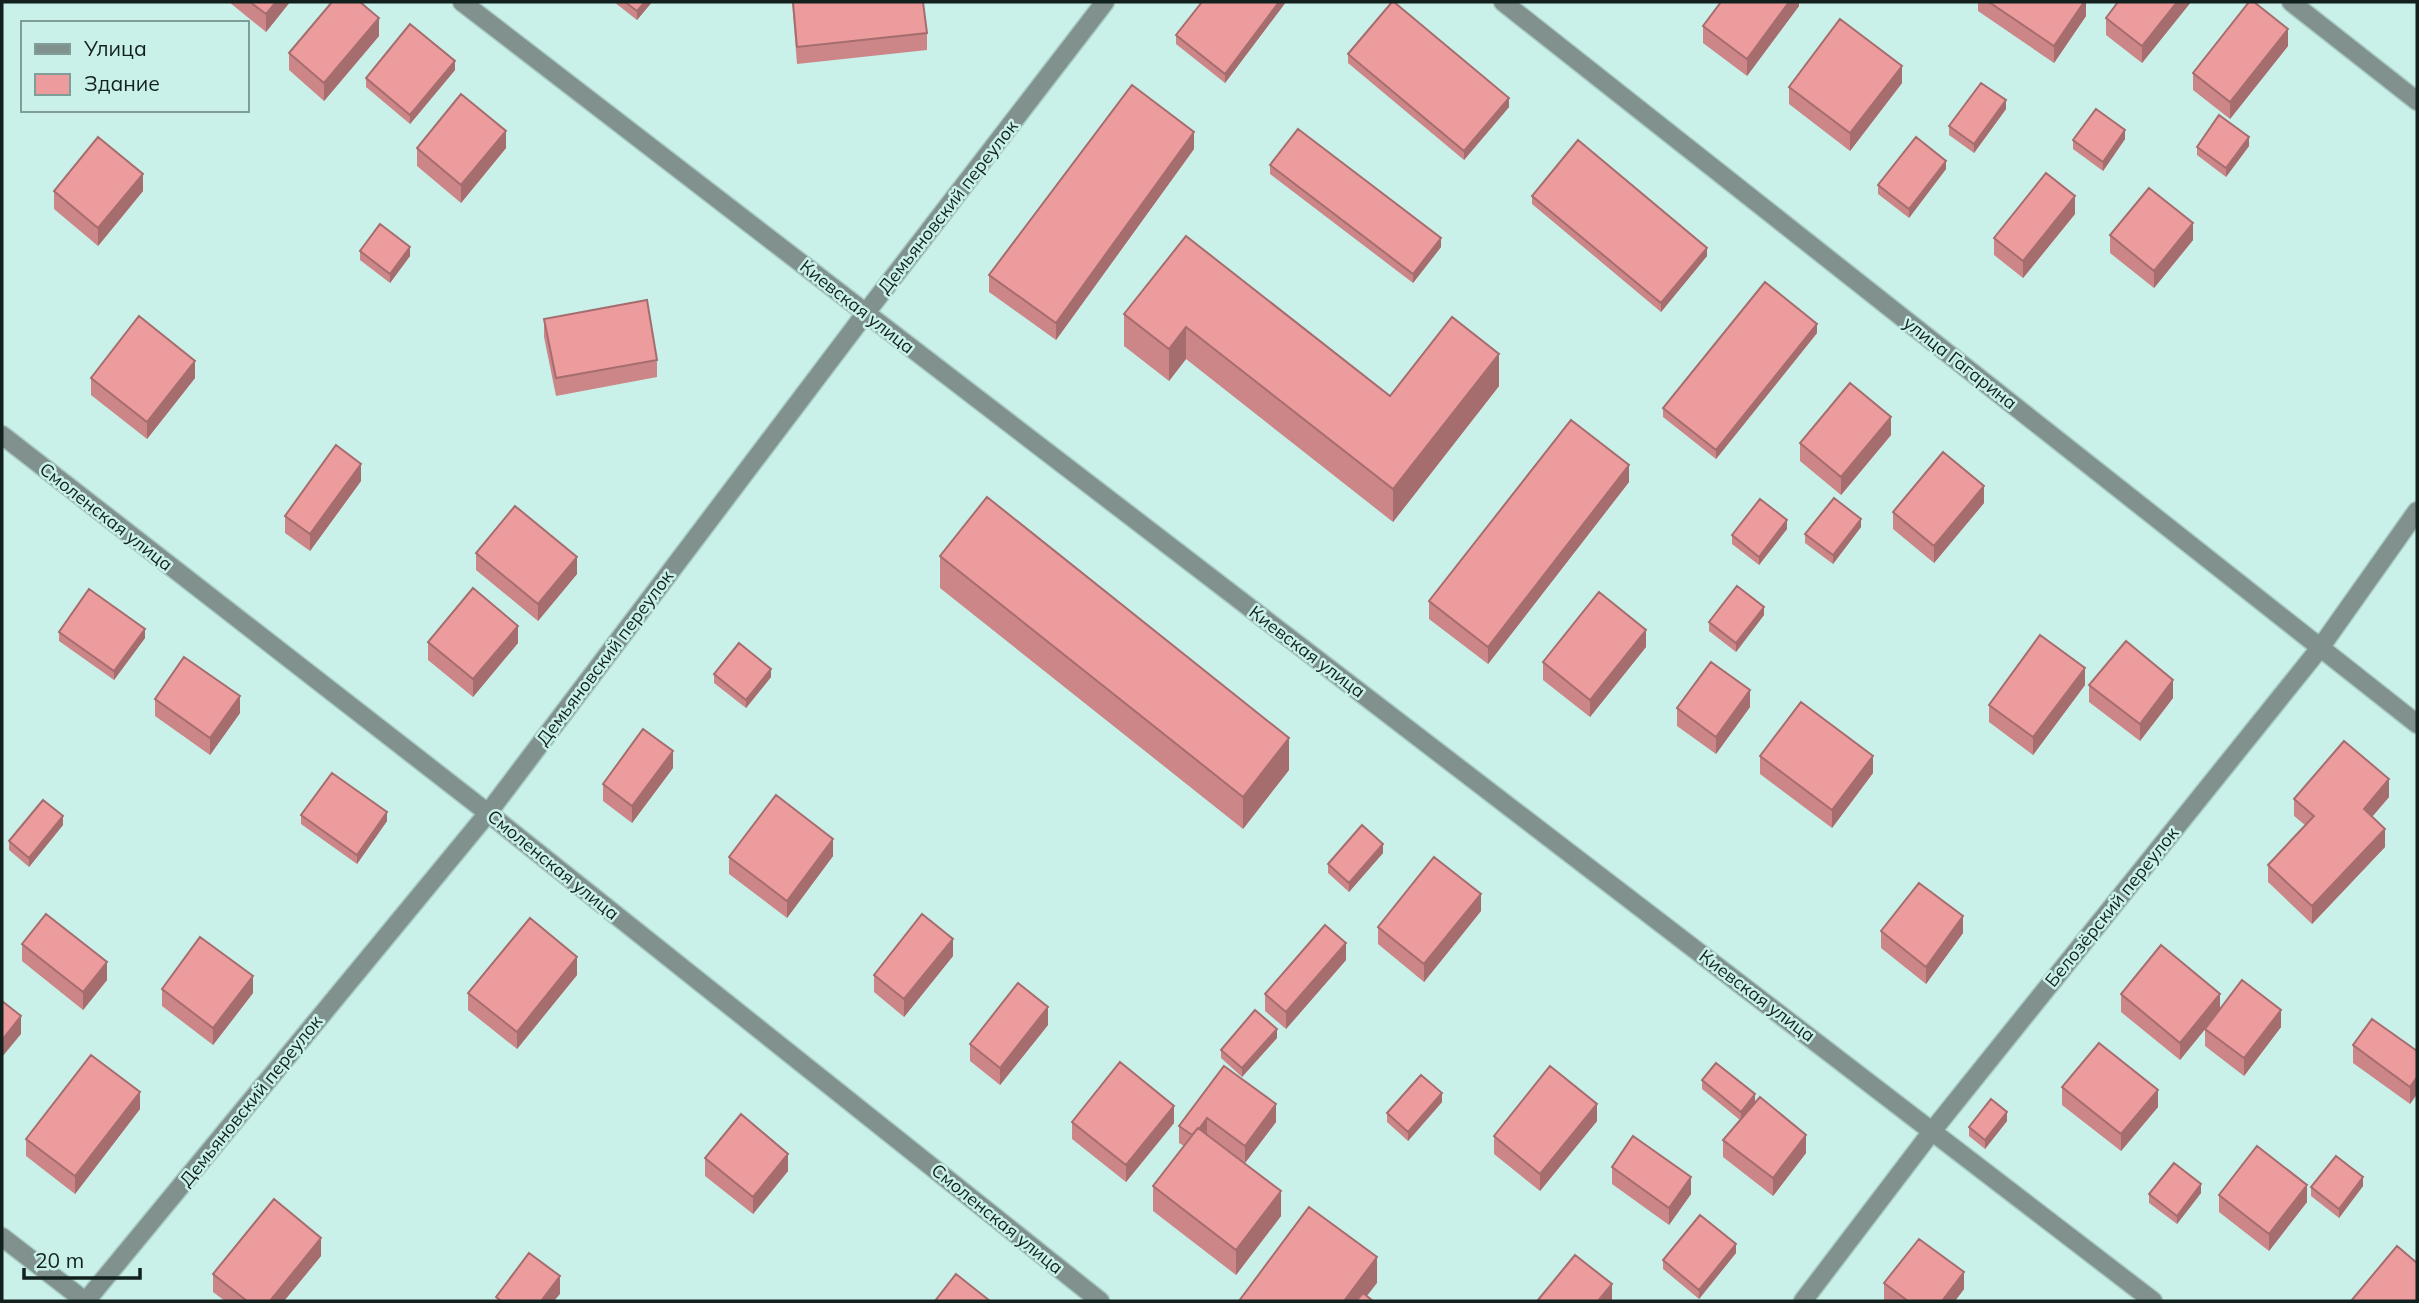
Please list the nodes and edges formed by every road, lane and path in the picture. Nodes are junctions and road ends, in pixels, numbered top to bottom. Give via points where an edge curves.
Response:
1 (462, 2) edge
2 (1105, 2) edge
3 (1503, 2) edge
4 (2291, 2) edge
5 (2417, 102) edge
6 (865, 314) junction
7 (2, 435) edge
8 (2417, 510) edge
9 (2320, 648) junction
10 (2417, 724) edge
11 (488, 813) junction
12 (1933, 1130) junction
13 (2, 1237) edge
14 (85, 1301) edge
15 (1100, 1301) edge
16 (1803, 1301) edge
17 (2152, 1301) edge

1 - 6 street, Киевская улица
2 - 6 street, Демьяновский переулок
3 - 9 street, улица Гагарина
4 - 5 street
6 - 11 street, Демьяновский переулок
6 - 12 street, Киевская улица
7 - 11 street, Смоленская улица
8 - 9 street, Белозёрский переулок
9 - 10 street, улица Гагарина
9 - 12 street, Белозёрский переулок
11 - 14 street, Демьяновский переулок
11 - 15 street, Смоленская улица
12 - 16 street, Белозёрский переулок
12 - 17 street, Киевская улица
13 - 14 street

